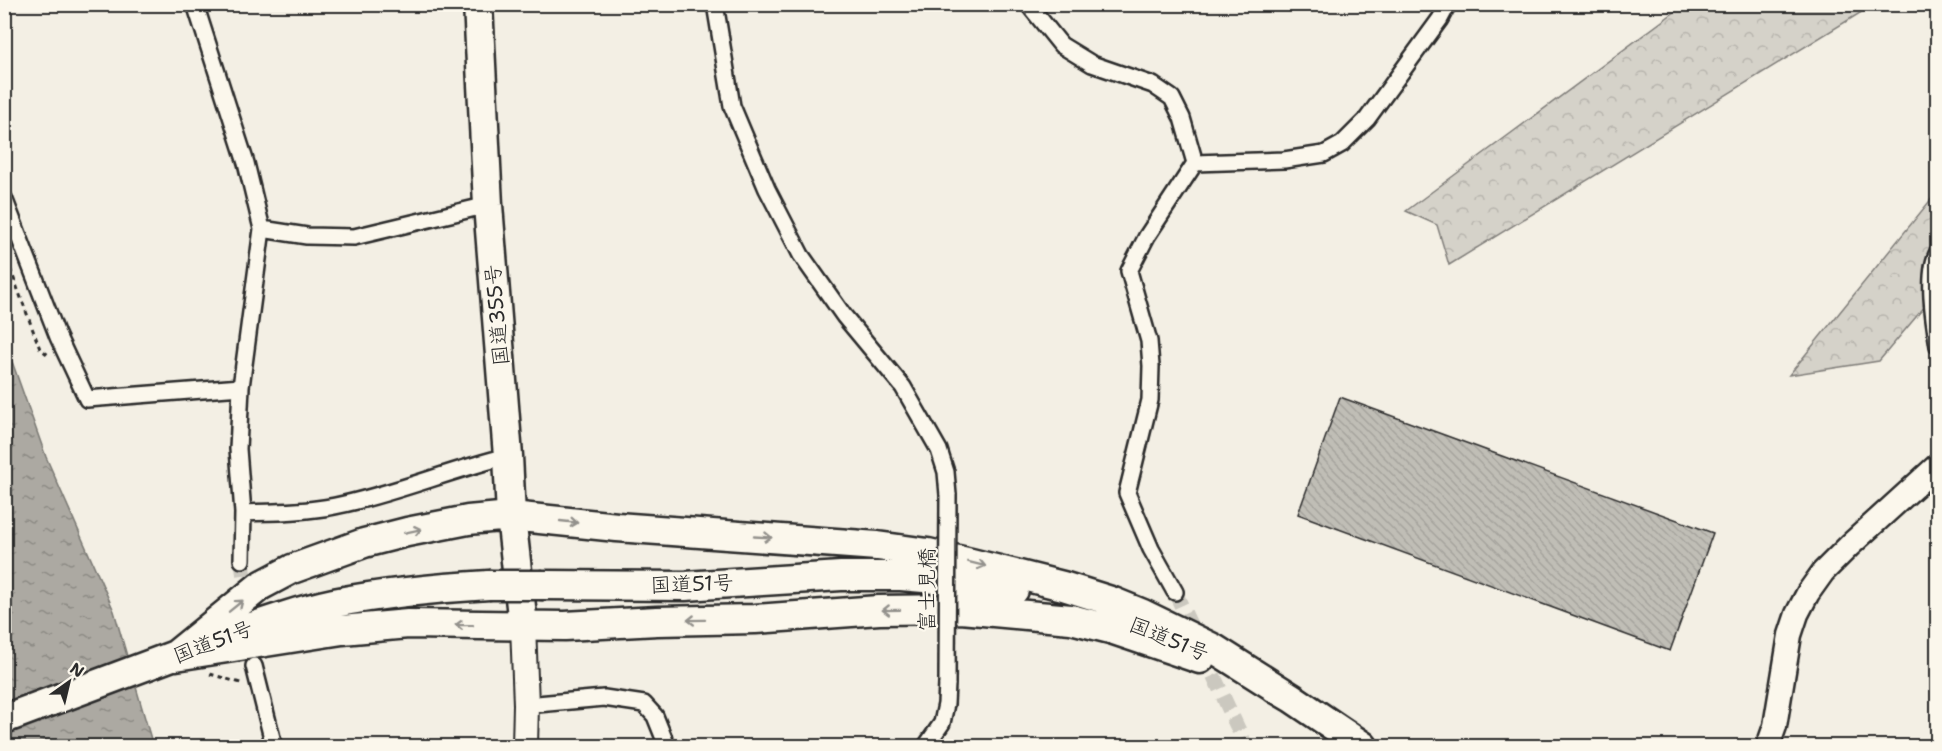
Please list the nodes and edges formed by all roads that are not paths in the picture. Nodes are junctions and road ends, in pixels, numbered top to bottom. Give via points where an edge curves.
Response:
1 (195, 4) edge
2 (478, 4) edge
3 (715, 4) edge
4 (1028, 4) edge
5 (1448, 4) edge
6 (1195, 163) junction
7 (4, 198) edge
8 (488, 205) junction
9 (262, 229) junction
10 (1938, 252) edge
11 (1938, 346) edge
12 (241, 387) junction
13 (508, 456) junction
14 (1938, 465) edge
15 (243, 513) junction
16 (511, 516) junction
17 (242, 560) tunnel mouth
18 (1175, 592) tunnel mouth
19 (523, 625) junction
20 (170, 658) junction
21 (254, 666) dead end
22 (1292, 698) junction
23 (526, 705) junction
24 (4, 719) edge
25 (274, 747) edge
26 (525, 747) edge
27 (667, 747) edge
28 (926, 747) edge
29 (1363, 747) edge
30 (1768, 747) edge

1 - 9 street via 246,163
2 - 8 highway, 国道355号
3 - 28 street, 富士見橋, bridge via 732,106 767,189 801,255 844,316 903,387 939,450 948,495 948,684 942,723
4 - 6 street via 1061,45 1092,64 1153,85 1172,98
5 - 6 street via 1367,119 1342,144 1324,154
6 - 18 street via 1129,272 1149,341 1152,366 1150,400 1127,493 1150,549
7 - 12 street via 58,337 87,399
8 - 9 street via 354,237 307,236
8 - 13 highway, 国道355号
9 - 12 street
10 - 11 street via 1931,285
12 - 15 street via 238,449
13 - 15 street via 335,506
13 - 16 highway, 国道355号
14 - 30 street via 1850,545 1808,593 1790,635
15 - 17 street
16 - 19 highway, 国道355号
20 -> 16 highway via 260,586 292,568 396,535 468,520
16 -> 22 highway via 877,546 971,563 1064,586 1143,614 1213,648
19 -> 20 highway via 408,624 342,630
22 -> 19 highway via 1190,655 1114,630 1071,619 1011,613 879,610 755,619
19 - 23 main road
20 - 22 highway, 国道51号, bridge via 278,618 333,603 396,593 489,585 685,586 901,576 1020,591 1071,603 1193,647
20 - 24 highway, 国道51号
21 - 25 street
22 - 29 highway, 国道51号
23 - 26 main road
23 - 27 street via 604,698 644,704 655,716

